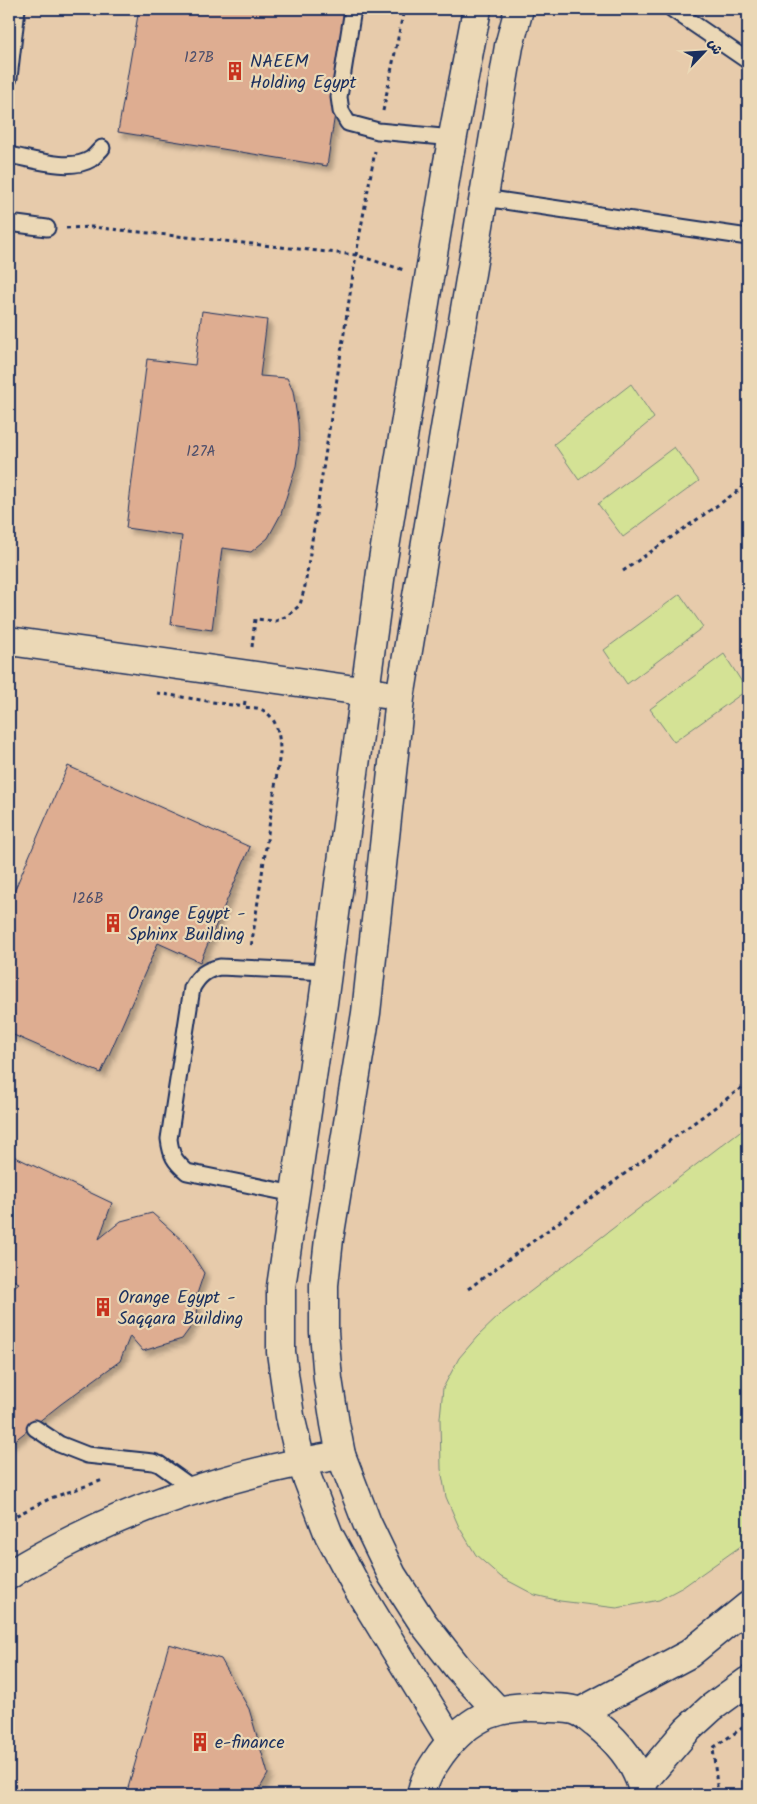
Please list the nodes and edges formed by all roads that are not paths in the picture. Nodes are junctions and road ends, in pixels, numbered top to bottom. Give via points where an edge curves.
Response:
1 (17, 9) edge
2 (353, 9) edge
3 (477, 9) edge
4 (519, 9) edge
5 (672, 9) edge
6 (748, 61) edge
7 (9, 78) edge
8 (453, 138) junction
9 (102, 148) dead end
10 (9, 155) edge
11 (484, 198) junction
12 (9, 223) edge
13 (55, 228) road end
14 (748, 237) edge
15 (9, 640) edge
16 (365, 691) junction
17 (400, 698) junction
18 (327, 972) junction
19 (294, 1194) junction
20 (35, 1428) dead end
21 (341, 1455) junction
22 (301, 1462) junction
23 (194, 1489) junction
24 (9, 1576) edge
25 (748, 1606) edge
26 (748, 1681) edge
27 (498, 1711) junction
28 (580, 1712) junction
29 (451, 1741) junction
30 (643, 1789) edge
31 (421, 1795) edge

1 - 7 lane
2 - 8 lane via 338,97 348,123 378,131
3 - 8 street
4 - 11 street via 509,46
5 - 6 lane
8 - 16 street
9 - 10 lane via 92,158 78,164
11 - 14 lane
11 - 17 street
12 - 13 lane
15 - 16 street
16 - 17 street
16 - 18 street
17 - 21 street via 366,1013 324,1285 328,1378
18 - 19 street
18 - 19 lane via 220,967 198,977 192,988 169,1139 177,1164 187,1172
19 - 22 street via 281,1287 281,1352 290,1416
20 - 23 lane via 59,1444 87,1455 159,1464
21 - 22 street
21 - 27 street via 367,1523 392,1575 458,1668
22 - 23 street
22 - 29 street via 333,1543
23 - 24 street via 116,1518 31,1561
25 - 28 street via 689,1654
26 - 30 street via 687,1730
27 - 28 street via 528,1706
27 - 29 street via 477,1720
28 - 30 street via 620,1746 633,1764
29 - 31 street via 430,1769

